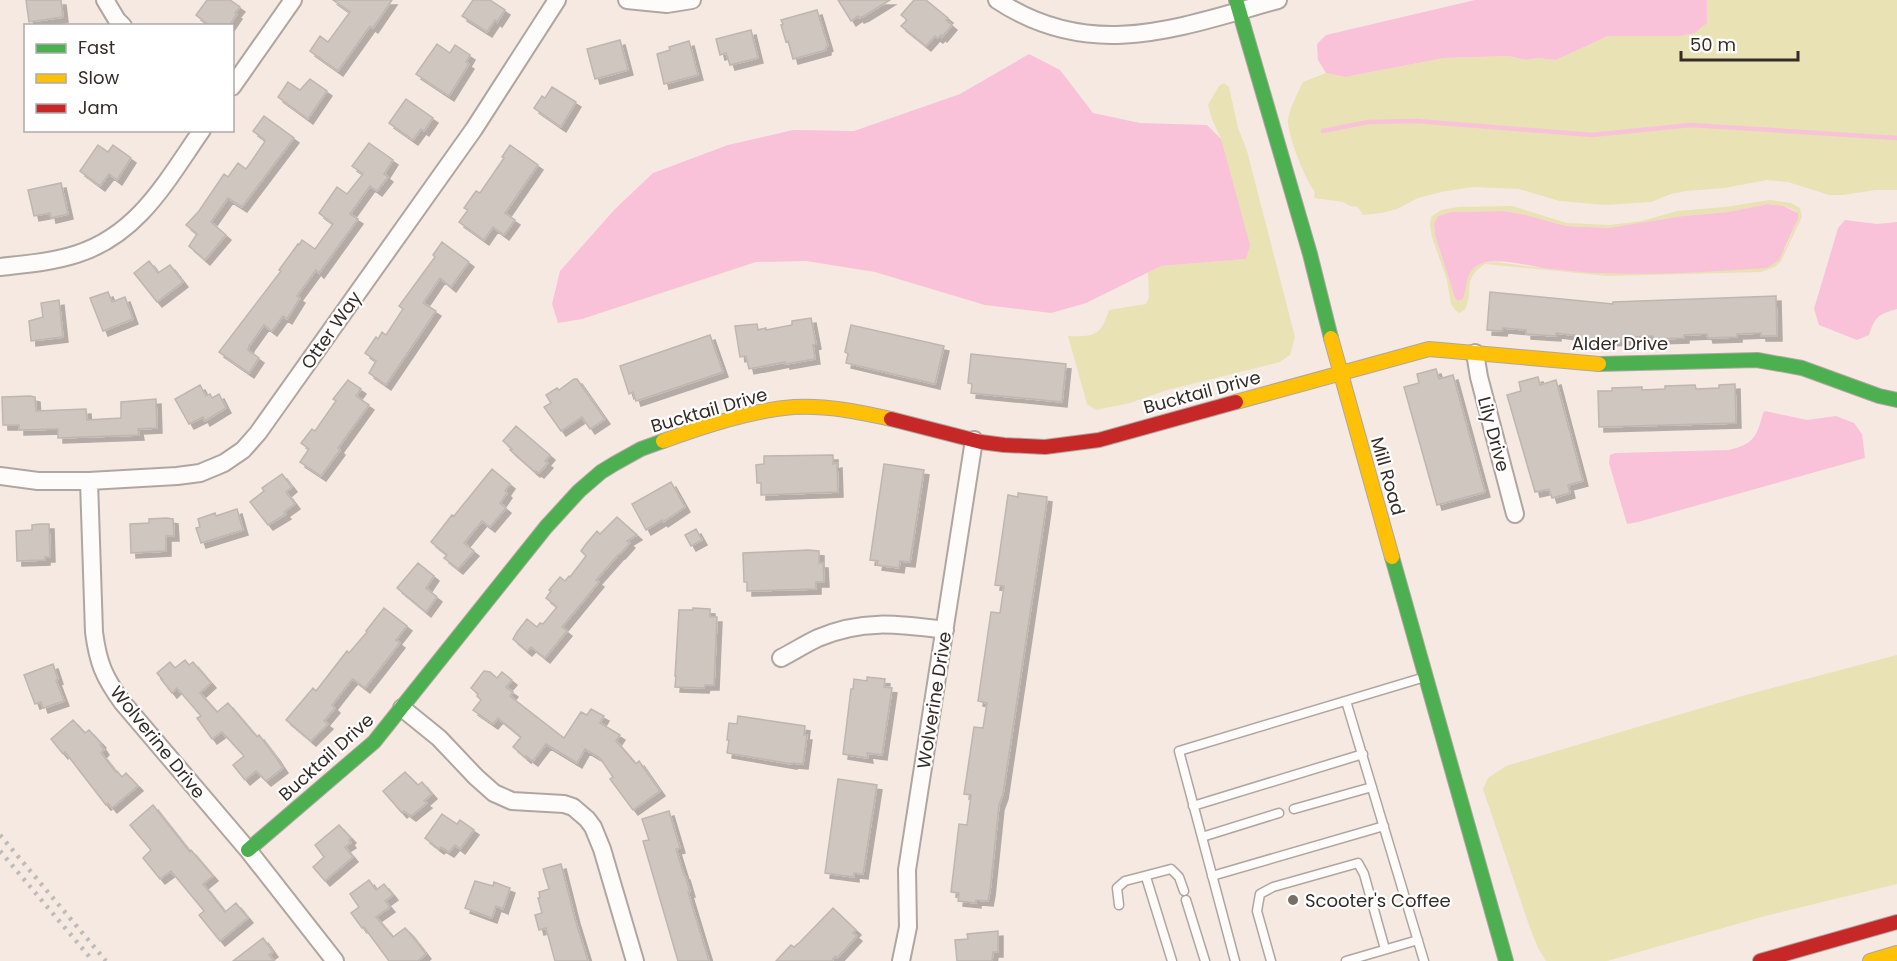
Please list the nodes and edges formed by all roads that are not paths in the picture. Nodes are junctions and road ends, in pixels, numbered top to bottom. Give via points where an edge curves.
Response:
1 (105, 0) edge
2 (293, 0) edge
3 (557, 0) edge
4 (627, 0) edge
5 (692, 0) edge
6 (997, 0) edge
7 (1278, 0) edge
8 (1237, 5) edge
9 (121, 24) edge
10 (234, 84) edge
11 (201, 132) edge
12 (0, 267) edge
13 (1475, 353) junction
14 (1340, 373) junction
15 (1897, 400) edge
16 (974, 440) junction
17 (0, 476) edge
18 (89, 481) junction
19 (1515, 514) dead end
20 (945, 630) junction
21 (781, 658) dead end
22 (1425, 677) junction
23 (1346, 701) junction
24 (402, 708) junction
25 (1363, 754) junction
26 (1372, 787) junction
27 (1193, 806) junction
28 (1294, 809) dead end
29 (1279, 813) dead end
30 (1384, 826) junction
31 (1202, 837) junction
32 (248, 850) junction
33 (1212, 876) junction
34 (1146, 877) junction
35 (1184, 891) dead end
36 (1186, 900) dead end
37 (1119, 905) dead end
38 (1897, 922) edge
39 (1418, 940) junction
40 (1385, 949) junction
41 (1897, 953) edge
42 (1368, 958) edge
43 (335, 961) edge
44 (634, 961) edge
45 (901, 961) edge
46 (1172, 961) edge
47 (1205, 961) edge
48 (1235, 961) edge
49 (1271, 961) edge
50 (1346, 961) edge
51 (1424, 961) edge
52 (1506, 961) edge
53 (1760, 961) edge
54 (1870, 961) edge

1 - 9 street
2 - 10 street
3 - 18 street, Otter Way via 474,129 243,450 200,473
4 - 5 street via 667,4
6 - 8 street via 1046,24 1105,35 1171,30
7 - 8 street
8 - 14 street, Mill Road via 1310,254
11 - 12 street via 155,198 134,222 107,241 66,257
13 - 14 street, Alder Drive via 1429,349
13 - 15 street, Alder Drive via 1593,364 1757,360 1802,368
13 - 19 street, Lily Drive
14 - 16 street, Bucktail Drive via 1099,440 1026,447
14 - 22 street, Mill Road
16 - 20 street, Wolverine Drive
16 - 24 street, Bucktail Drive via 852,411 794,407 728,420 636,452 601,472 572,497
17 - 18 street, Otter Way
18 - 32 street, Wolverine Drive via 94,632 106,680
20 - 21 street via 894,623 867,624 817,638
20 - 45 street, Wolverine Drive via 908,870 908,927
22 - 23 lane
22 - 52 street, Mill Road
23 - 25 lane
23 - 27 lane via 1179,752
24 - 32 street, Bucktail Drive via 358,757
24 - 44 street via 495,793 512,801 564,804 587,819 602,849
25 - 26 lane
25 - 27 lane
26 - 28 lane
26 - 30 lane
27 - 31 lane
29 - 31 lane
30 - 33 lane
30 - 39 lane
31 - 33 lane
32 - 43 street, Wolverine Drive
33 - 48 lane
34 - 35 lane via 1171,869
34 - 37 lane via 1125,881 1117,888
34 - 46 lane
36 - 47 lane
38 - 53 street
39 - 40 lane
39 - 51 lane
40 - 42 lane
40 - 49 lane via 1358,863 1260,894 1257,911
41 - 54 street
42 - 50 lane

